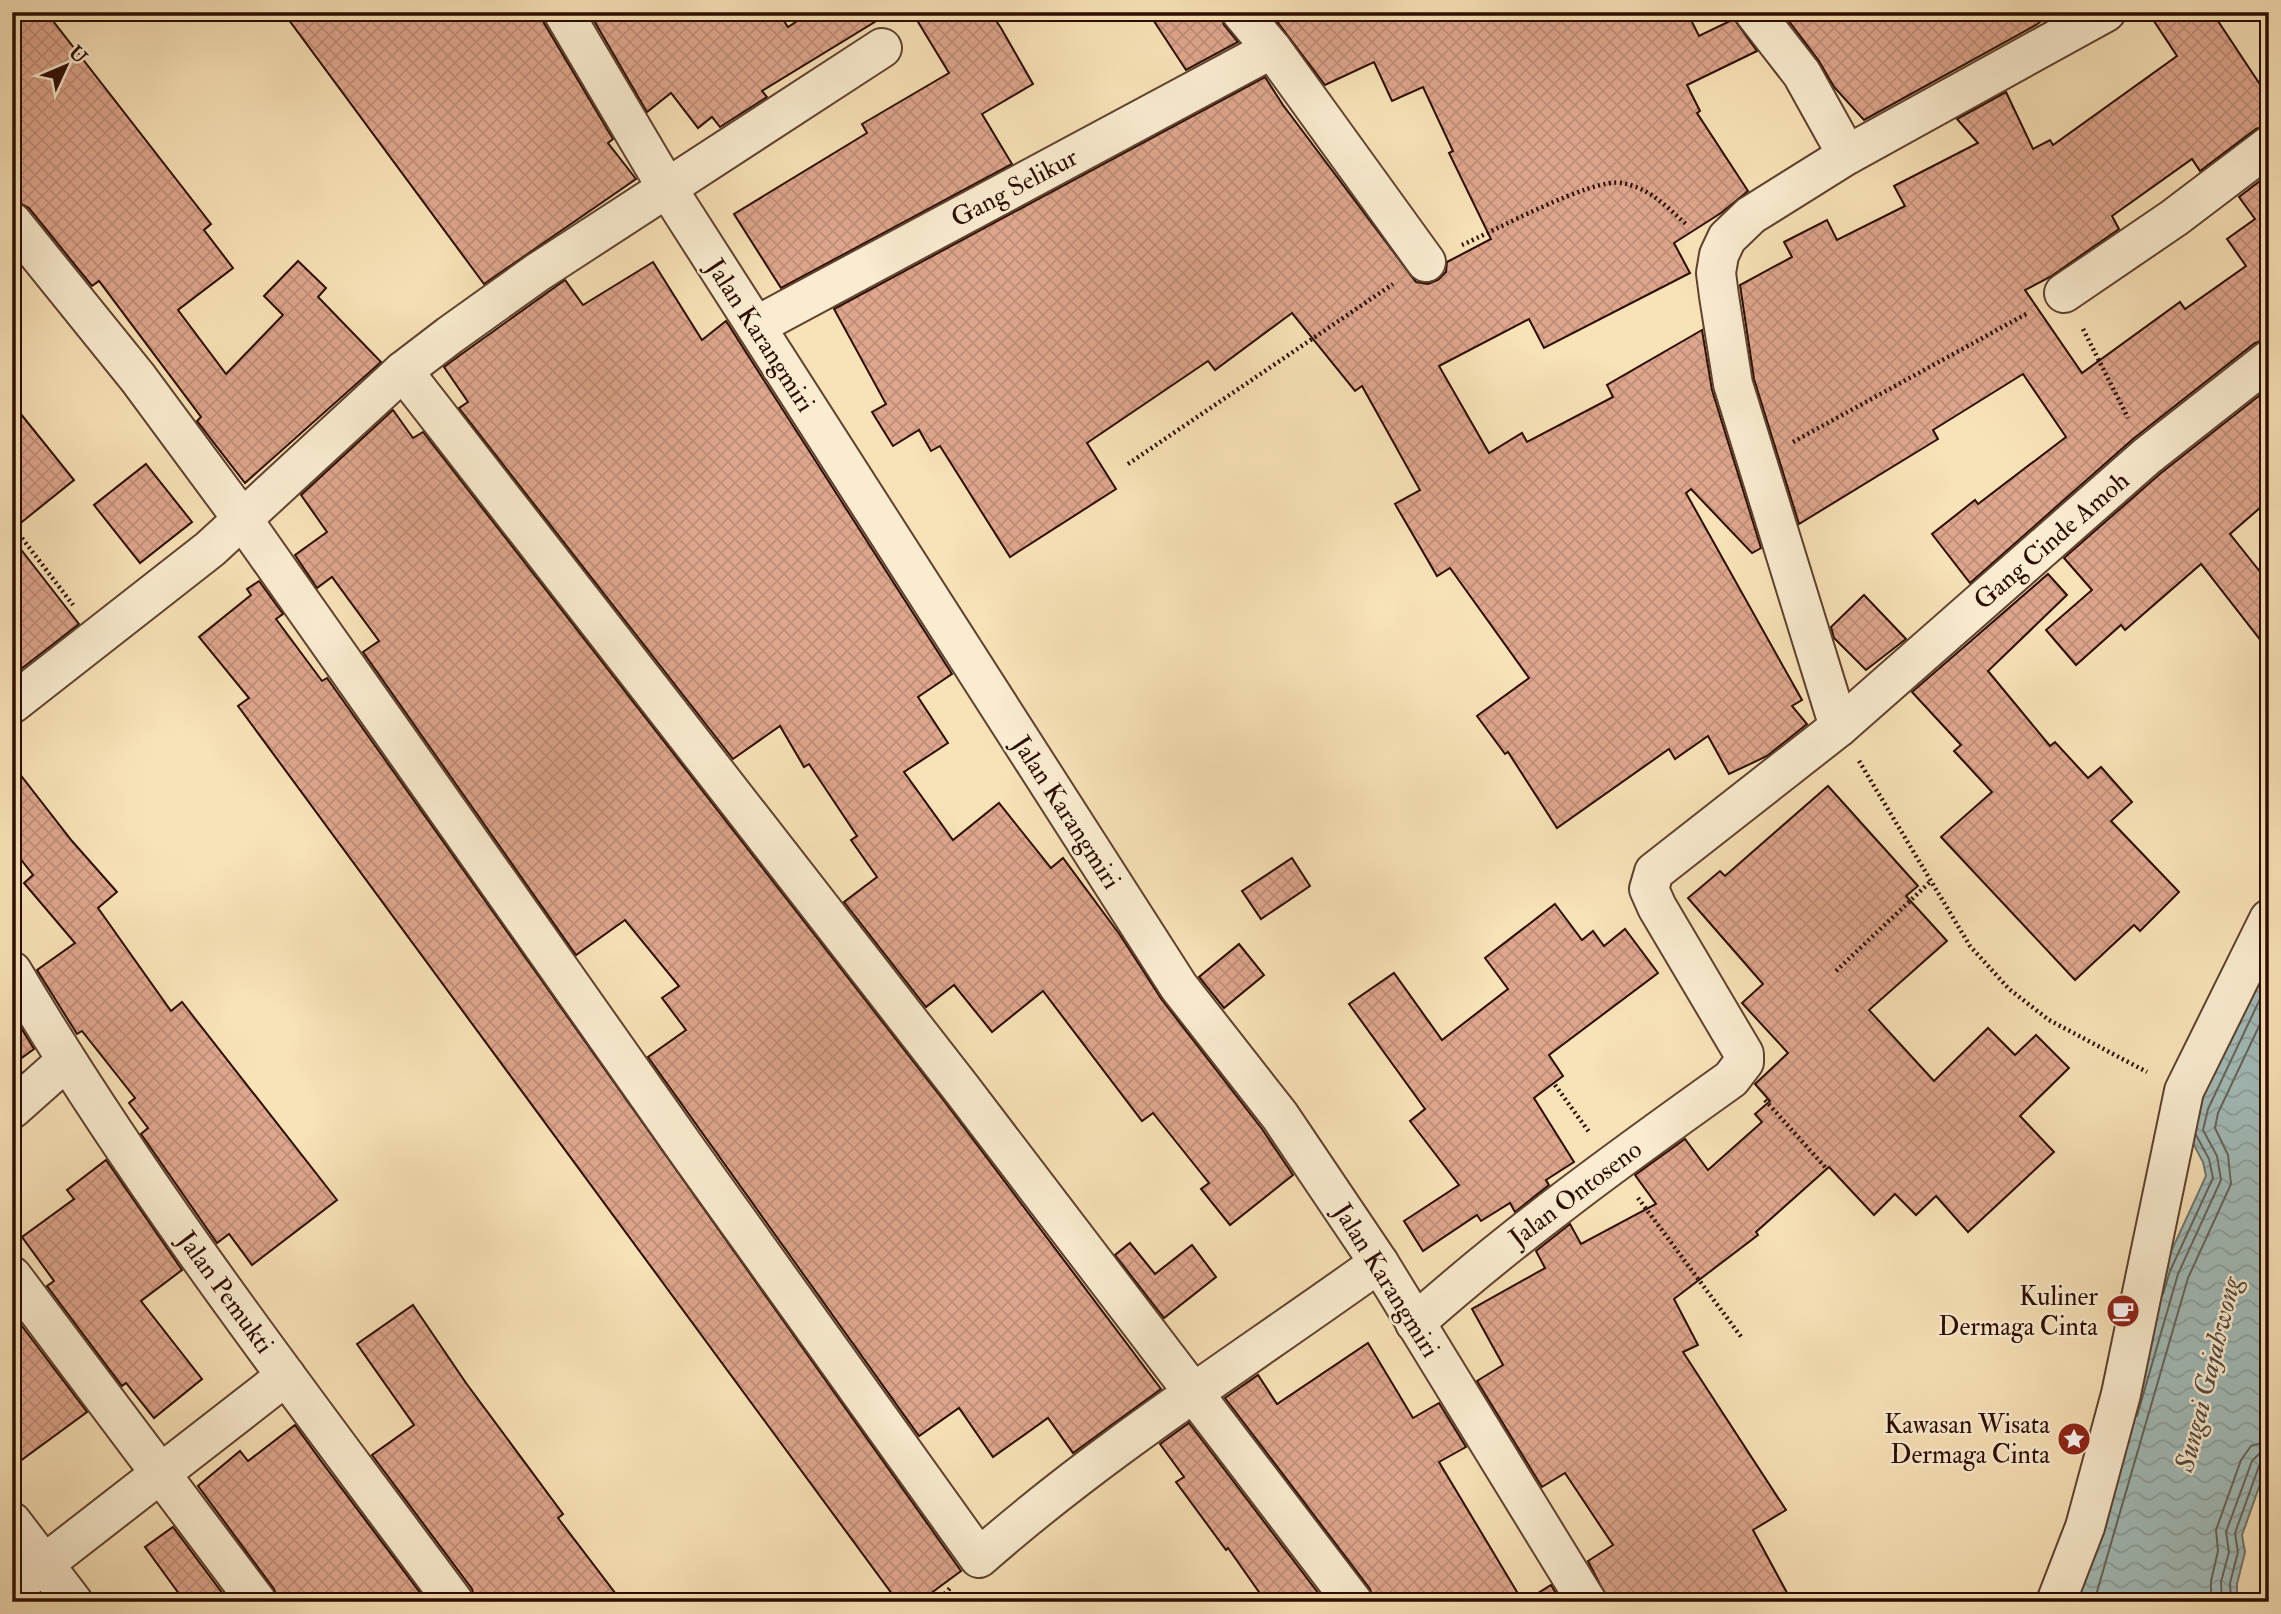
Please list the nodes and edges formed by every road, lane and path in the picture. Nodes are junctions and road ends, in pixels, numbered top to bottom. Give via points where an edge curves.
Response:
1 (563, 12) edge
2 (1241, 12) edge
3 (1754, 12) edge
4 (2094, 16) edge
5 (882, 48) dead end
6 (1272, 49) junction
7 (2269, 146) edge
8 (1847, 155) junction
9 (667, 188) junction
10 (12, 222) edge
11 (1719, 255) junction
12 (1426, 262) junction
13 (2064, 293) junction
14 (755, 326) junction
15 (2269, 360) edge
16 (403, 371) junction
17 (2147, 456) junction
18 (1756, 463) junction
19 (1128, 464) dead end
20 (243, 520) junction
21 (12, 525) edge
22 (98, 639) junction
23 (12, 704) edge
24 (1839, 727) junction
25 (1931, 881) junction
26 (2269, 919) edge
27 (12, 971) edge
28 (1836, 971) dead end
29 (66, 1061) junction
30 (1739, 1070) junction
31 (1555, 1085) dead end
32 (2184, 1091) junction
33 (12, 1108) edge
34 (1612, 1164) junction
35 (1825, 1167) dead end
36 (1379, 1263) junction
37 (12, 1276) edge
38 (1415, 1323) junction
39 (1742, 1338) dead end
40 (286, 1376) junction
41 (1191, 1392) junction
42 (161, 1474) junction
43 (12, 1522) edge
44 (44, 1563) junction
45 (12, 1589) edge
46 (73, 1602) edge
47 (257, 1602) edge
48 (454, 1602) edge
49 (1353, 1602) edge
50 (1587, 1602) edge
51 (2056, 1602) edge

1 - 9 street, Jalan Karangmiri
2 - 6 street
3 - 8 street via 1802,74
4 - 8 street
5 - 9 street
6 - 12 street
6 - 14 street, Gang Selikur
7 - 13 street
8 - 11 street via 1751,215 1727,238
9 - 14 street, Jalan Karangmiri
9 - 16 street via 538,272
10 - 20 street
11 - 12 path via 1651,192 1619,182 1586,189
11 - 18 street via 1718,296 1731,372
12 - 19 path
13 - 17 path
13 - 18 path
14 - 36 street, Jalan Karangmiri via 1180,987 1280,1116
15 - 17 street, Gang Cinde Amoh
16 - 20 street
16 - 41 street via 961,1088
17 - 24 street, Gang Cinde Amoh
18 - 24 street
20 - 22 street
20 - 41 street via 979,1558
21 - 22 path
22 - 23 street
24 - 25 path
24 - 30 street, Gang Cinde Amoh via 1654,872 1650,888 1657,907 1744,1054
25 - 28 path
25 - 32 path via 1970,946 2008,989 2049,1020
26 - 32 street
27 - 29 street, Jalan Pemukti
29 - 33 street
29 - 40 street, Jalan Pemukti
30 - 34 street, Jalan Ontoseno
30 - 35 path
31 - 34 path
32 - 51 street via 2121,1394 2085,1527
34 - 38 street, Jalan Ontoseno via 1481,1264
34 - 39 path
36 - 38 street, Jalan Karangmiri
36 - 41 street
37 - 42 street
38 - 50 street, Jalan Karangmiri
40 - 42 street
40 - 48 street, Jalan Pemukti
41 - 49 street
42 - 44 street
42 - 47 street
43 - 44 street
44 - 45 street
44 - 46 street

